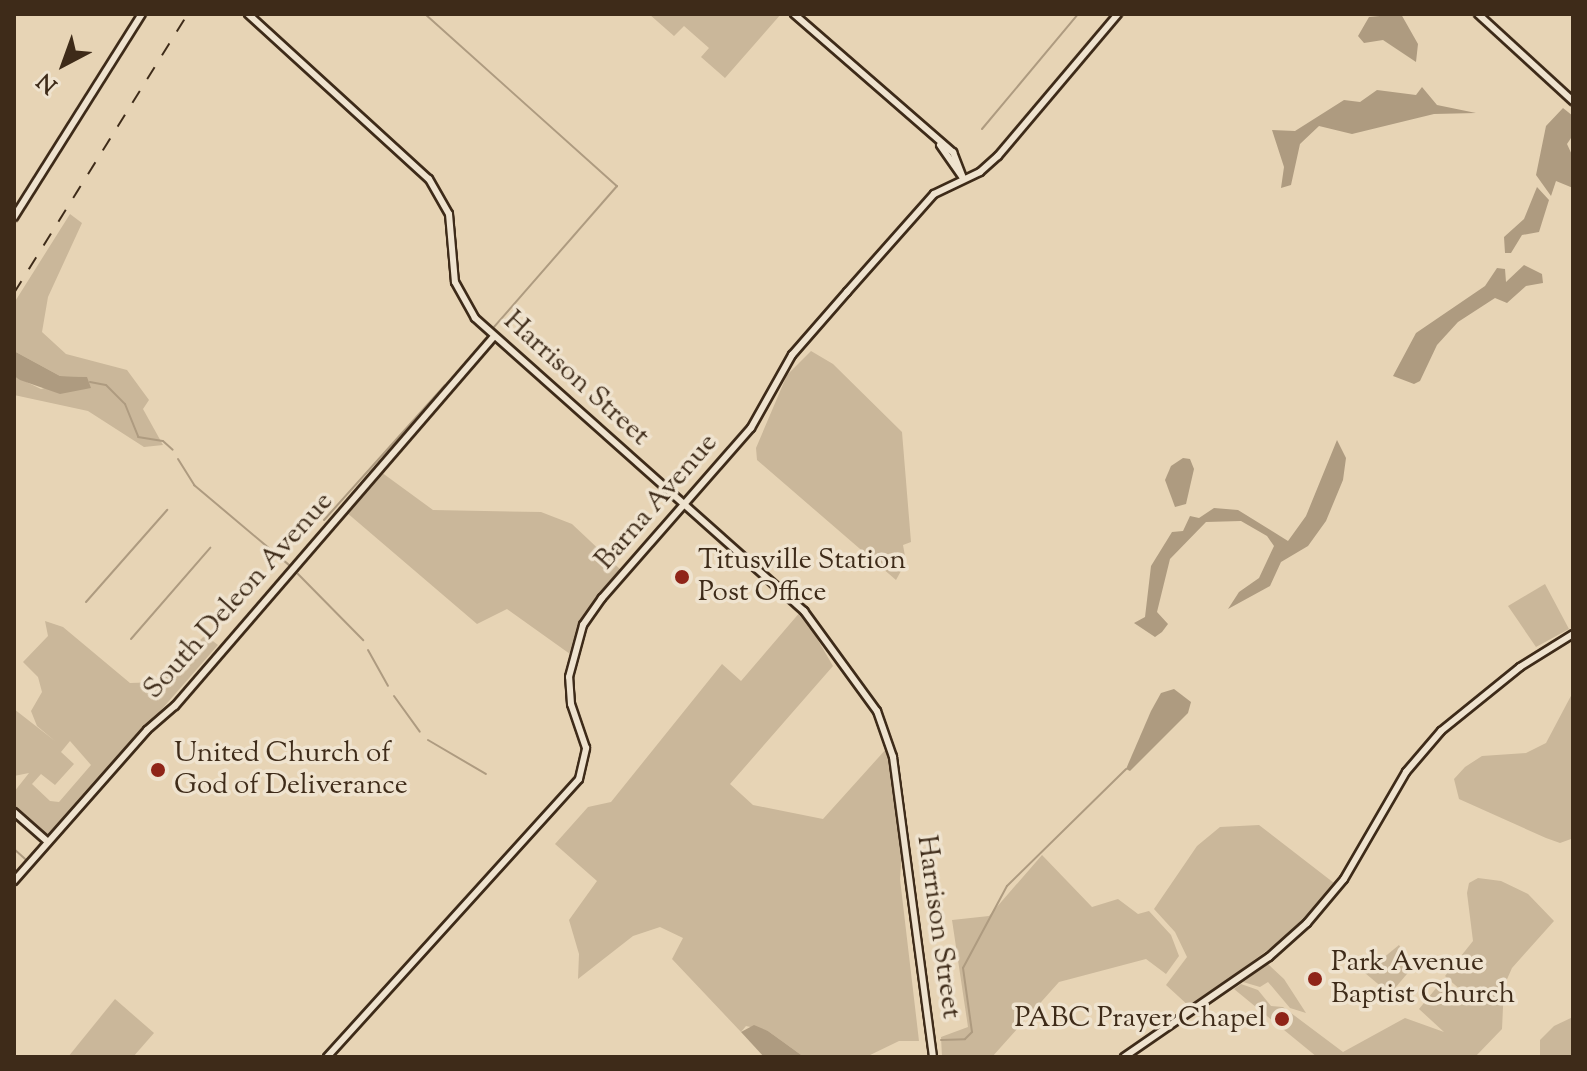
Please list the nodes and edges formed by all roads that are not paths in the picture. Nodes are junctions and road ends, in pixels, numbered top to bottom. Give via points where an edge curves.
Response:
1 (142, 14) edge
2 (248, 14) edge
3 (794, 14) edge
4 (1118, 14) edge
5 (1478, 14) edge
6 (1573, 101) edge
7 (963, 178) junction
8 (14, 217) edge
9 (494, 337) junction
10 (684, 503) junction
11 (1573, 634) edge
12 (14, 812) edge
13 (48, 842) junction
14 (14, 881) edge
15 (327, 1057) edge
16 (933, 1057) edge
17 (1124, 1057) edge

1 - 8 street
2 - 9 street, Harrison Street via 429,179 449,214 460,296
3 - 7 street via 939,141 961,164
4 - 7 street, Barna Avenue via 998,156
5 - 6 street
7 - 10 street, Barna Avenue via 934,194 810,335 777,378 751,428
9 - 10 street, Harrison Street
9 - 13 street, South Deleon Avenue via 175,706 147,730
10 - 15 street, Barna Avenue via 602,598 573,649 571,704 586,748 579,779
10 - 16 street, Harrison Street via 804,611 884,725
11 - 17 street via 1520,667 1441,731 1406,772 1344,879 1304,926 1269,957
12 - 13 street
13 - 14 street, South Deleon Avenue

